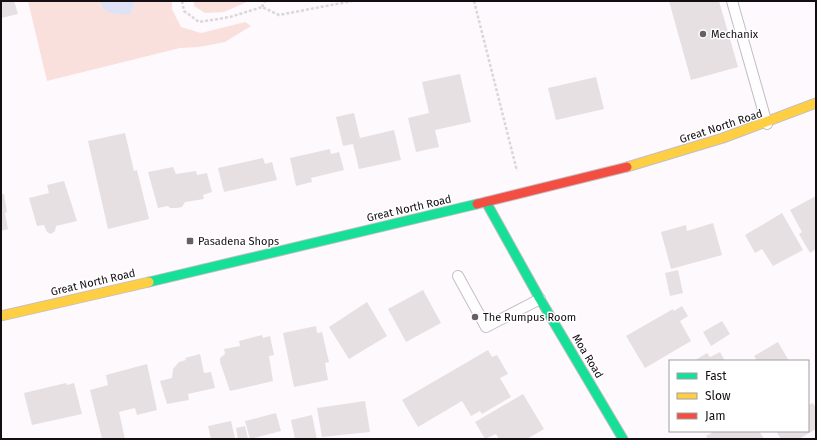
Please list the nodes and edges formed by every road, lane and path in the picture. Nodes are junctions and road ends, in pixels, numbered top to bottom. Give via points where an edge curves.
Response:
1 (182, 1) edge
2 (265, 1) edge
3 (352, 1) edge
4 (474, 1) edge
5 (732, 1) edge
6 (262, 7) junction
7 (816, 103) edge
8 (767, 124) junction
9 (522, 193) junction
10 (486, 202) junction
11 (458, 276) dead end
12 (540, 299) junction
13 (1, 316) edge
14 (623, 439) edge

1 - 6 path via 184,11 199,22 230,17
2 - 6 path
3 - 6 path via 279,15
4 - 9 path
5 - 8 lane
7 - 8 main road, Great North Road
8 - 9 main road, Great North Road via 609,172
9 - 10 main road, Great North Road
10 - 12 main road, Moa Road
10 - 13 main road, Great North Road
11 - 12 lane via 486,327
12 - 14 main road, Moa Road

